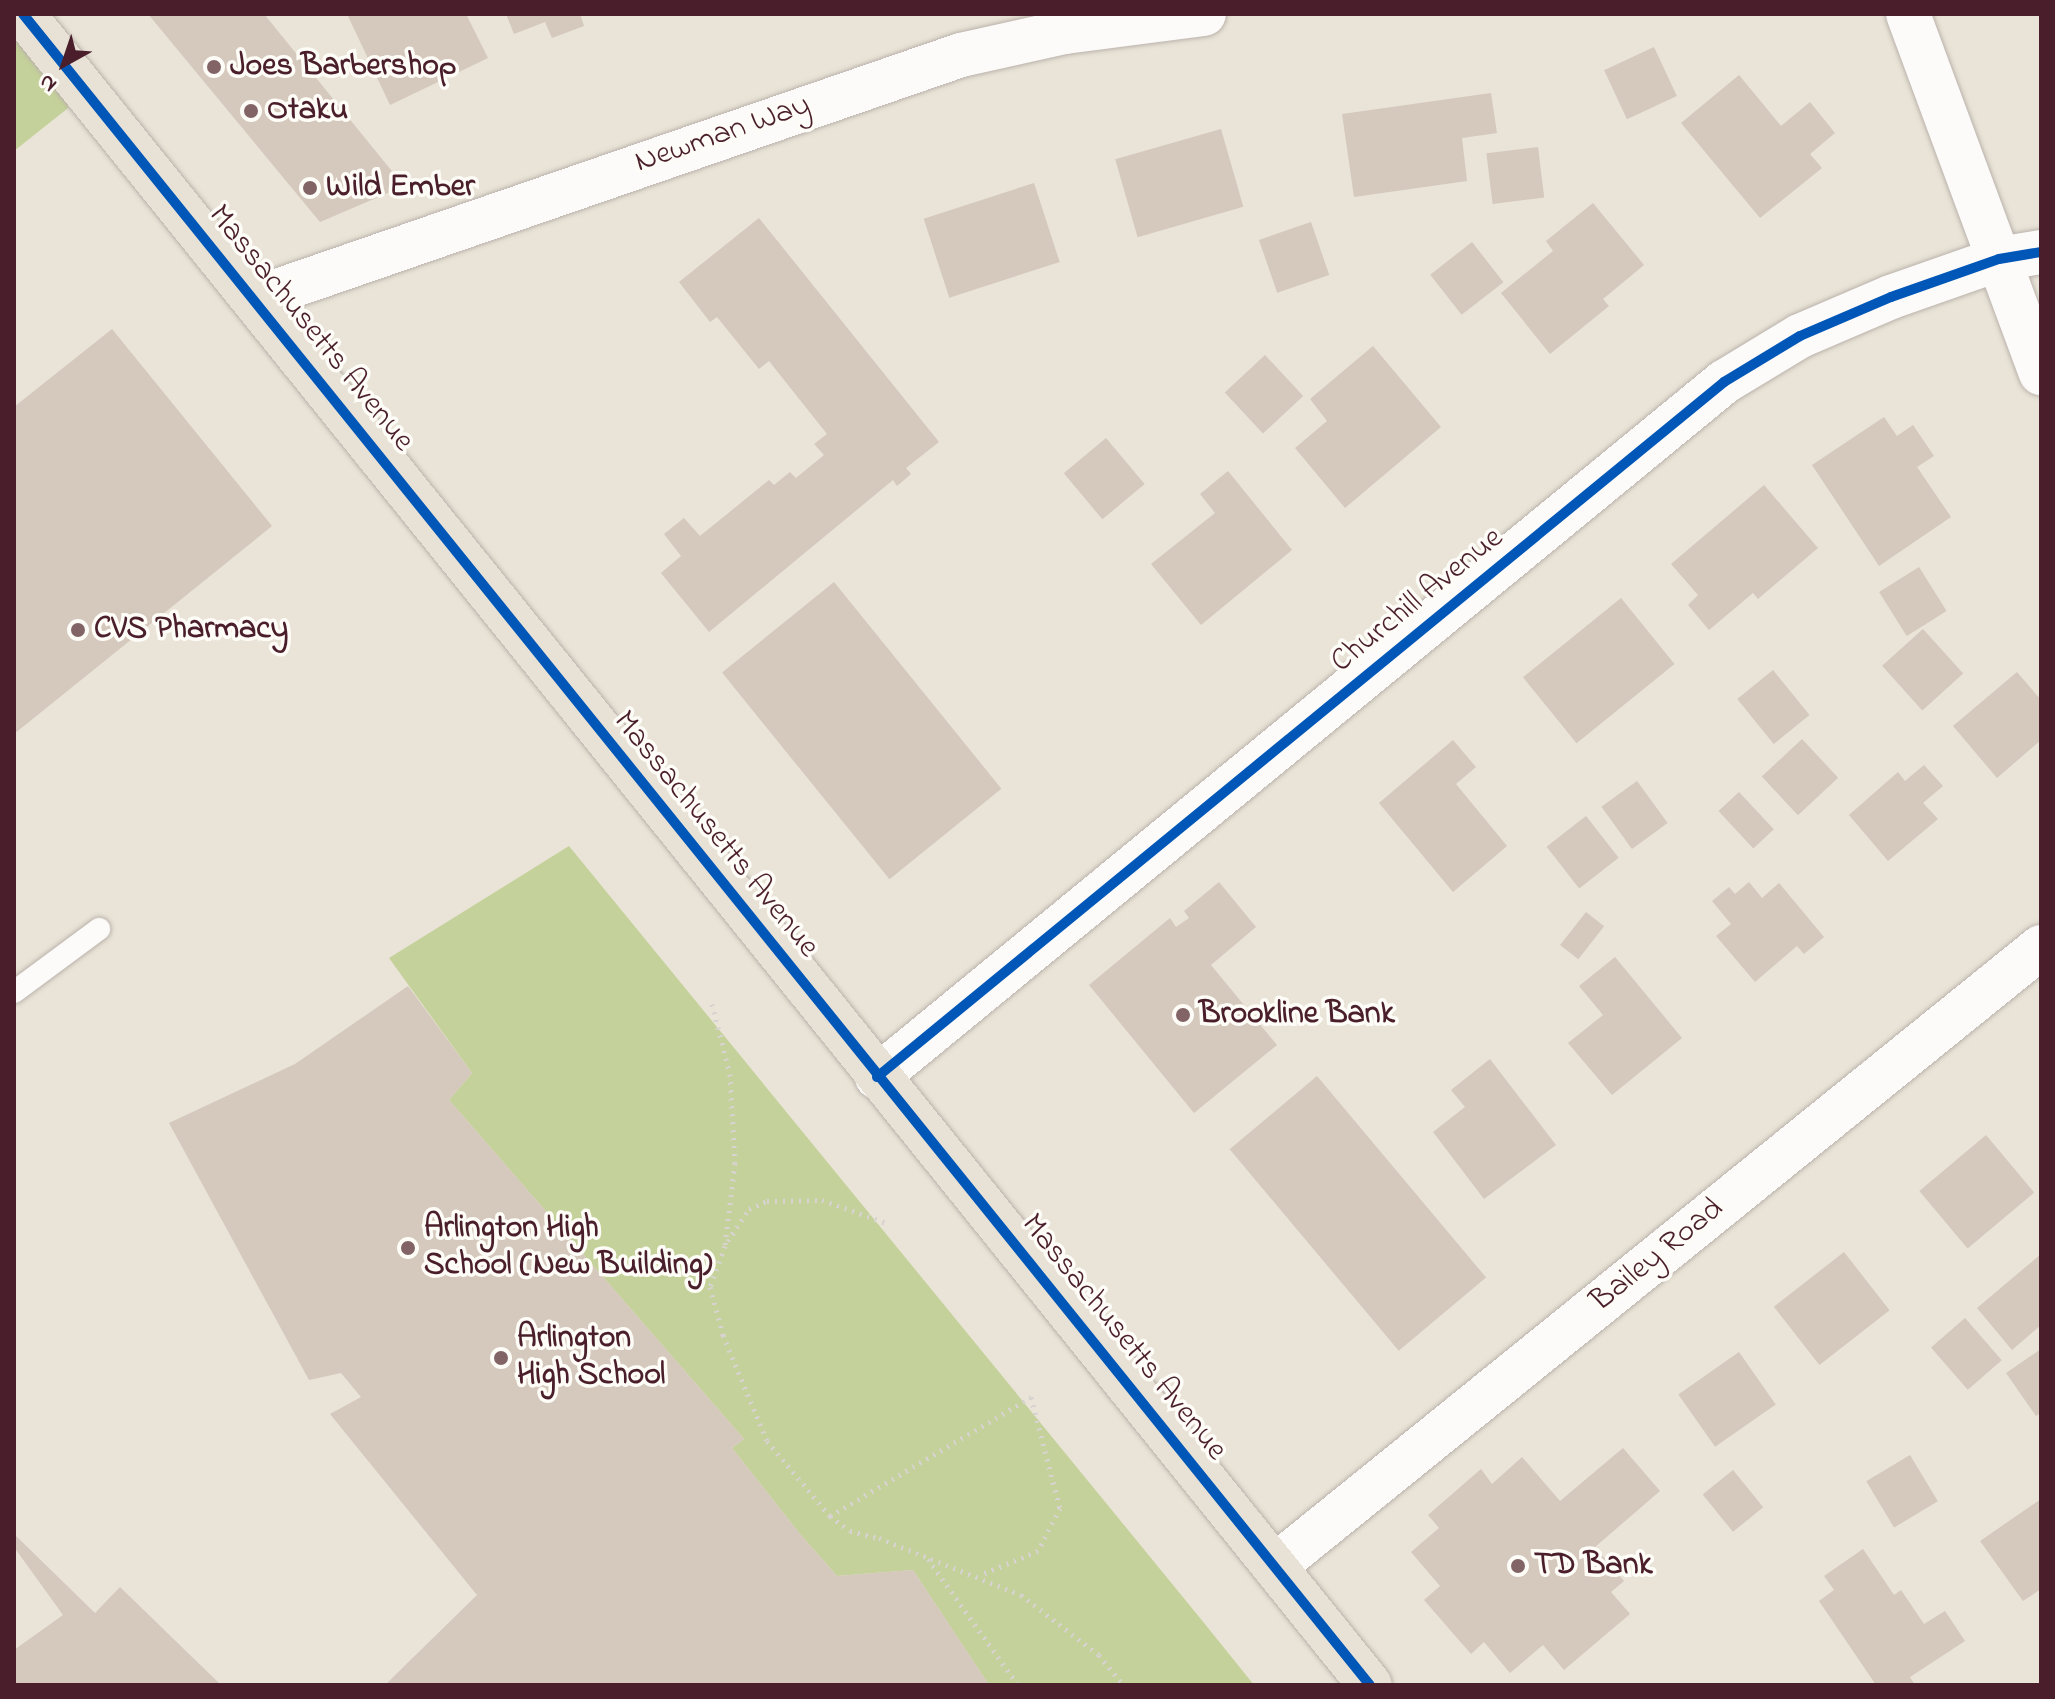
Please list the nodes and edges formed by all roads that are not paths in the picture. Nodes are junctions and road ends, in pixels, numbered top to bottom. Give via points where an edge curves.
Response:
1 (23, 14) edge
2 (1204, 14) edge
3 (1908, 14) edge
4 (2041, 252) edge
5 (1999, 259) junction
6 (254, 299) junction
7 (2041, 373) edge
8 (99, 929) dead end
9 (2041, 947) edge
10 (14, 992) edge
11 (877, 1077) junction
12 (1275, 1566) junction
13 (1370, 1685) edge

1 - 6 main road, Massachusetts Avenue
2 - 6 street, Newman Way via 1065,32 961,55
3 - 5 street
4 - 5 street, Churchill Avenue
5 - 7 street
5 - 11 street, Churchill Avenue via 1800,336 1724,382
6 - 11 main road, Massachusetts Avenue
8 - 10 lane
9 - 12 street, Bailey Road
11 - 12 main road, Massachusetts Avenue
12 - 13 main road, Massachusetts Avenue

